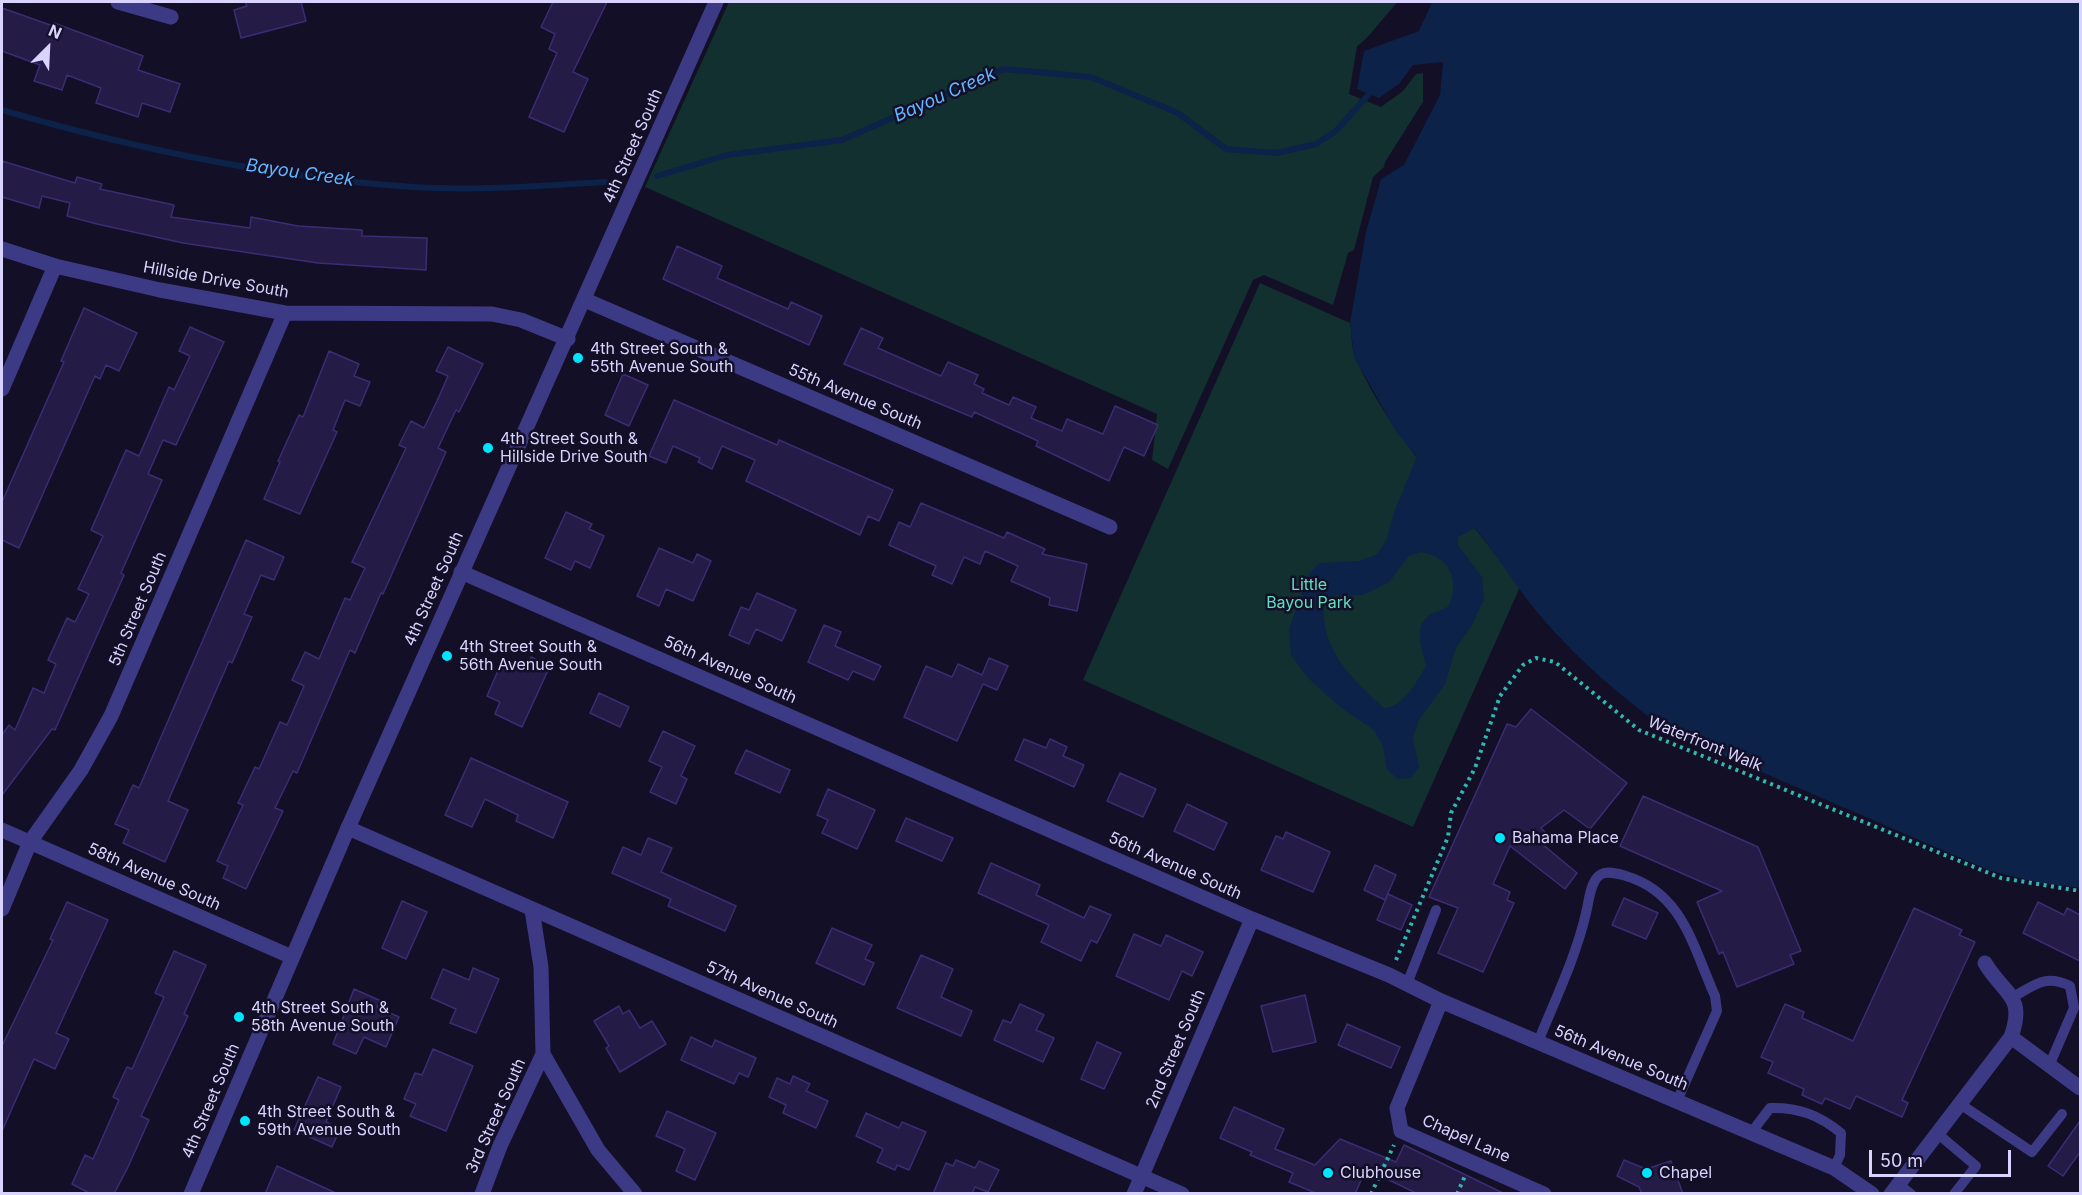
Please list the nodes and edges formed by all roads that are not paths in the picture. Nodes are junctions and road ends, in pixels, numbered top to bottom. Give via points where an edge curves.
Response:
1 (118, 2) edge
2 (716, 2) edge
3 (171, 17) dead end
4 (2, 249) edge
5 (55, 266) junction
6 (585, 300) junction
7 (285, 313) junction
8 (568, 339) junction
9 (2, 389) edge
10 (1110, 527) dead end
11 (461, 572) junction
12 (348, 828) junction
13 (2, 830) edge
14 (30, 842) junction
15 (2, 909) edge
16 (532, 910) junction
17 (1436, 910) dead end
18 (1252, 919) junction
19 (292, 957) junction
20 (1985, 963) dead end
21 (1407, 984) junction
22 (2013, 997) junction
23 (1441, 1001) junction
24 (2011, 1037) junction
25 (1538, 1042) junction
26 (543, 1054) junction
27 (2049, 1066) junction
28 (2080, 1088) edge
29 (1677, 1101) junction
30 (1960, 1104) junction
31 (2062, 1114) dead end
32 (1751, 1133) junction
33 (1938, 1134) junction
34 (1834, 1168) junction
35 (1142, 1175) junction
36 (1894, 1189) edge
37 (191, 1194) edge
38 (482, 1194) edge
39 (635, 1194) edge
40 (1134, 1194) edge
41 (1182, 1194) edge
42 (1544, 1194) edge
43 (1872, 1194) edge
44 (1911, 1194) edge
45 (1954, 1194) edge

1 - 3 street
2 - 6 street, 4th Street South
4 - 5 street, Hillside Drive South
5 - 7 street, Hillside Drive South
5 - 9 street
6 - 8 street, 4th Street South
6 - 10 street, 55th Avenue South
7 - 8 street, Hillside Drive South via 492,314 522,320
7 - 14 street, 5th Street South via 111,716 81,770
8 - 11 street, 4th Street South
11 - 12 street, 4th Street South
11 - 18 street, 56th Avenue South
12 - 16 street, 57th Avenue South
12 - 19 street, 4th Street South
13 - 14 street, 58th Avenue South
14 - 15 street, 5th Street South
14 - 19 street, 58th Avenue South
16 - 26 street, 3rd Street South via 541,967
16 - 35 street, 57th Avenue South
17 - 21 lane
18 - 21 street, 56th Avenue South
18 - 35 street, 2nd Street South
19 - 37 street, 4th Street South
20 - 22 street via 1995,980
21 - 23 street, 56th Avenue South
22 - 24 street via 2018,1018
22 - 27 lane via 2056,979 2070,986 2074,1008
23 - 25 street, 56th Avenue South
23 - 42 street, Chapel Lane via 1396,1108 1401,1131
24 - 27 street
24 - 30 street
25 - 29 street, 56th Avenue South
25 - 29 lane via 1582,931 1593,883 1599,875 1610,872 1628,876 1659,891 1675,907 1715,996 1717,1011
26 - 38 street, 3rd Street South
26 - 39 street via 598,1150
27 - 28 street
29 - 32 street, 56th Avenue South
30 - 31 lane via 2032,1152
30 - 33 street
32 - 34 street, 56th Avenue South
32 - 34 lane via 1770,1108 1792,1107 1812,1114 1841,1133 1840,1155
33 - 36 street
33 - 45 lane via 1976,1166
34 - 43 street, 56th Avenue South
35 - 40 street, 2nd Street South
35 - 41 street, 57th Avenue South
36 - 44 lane

